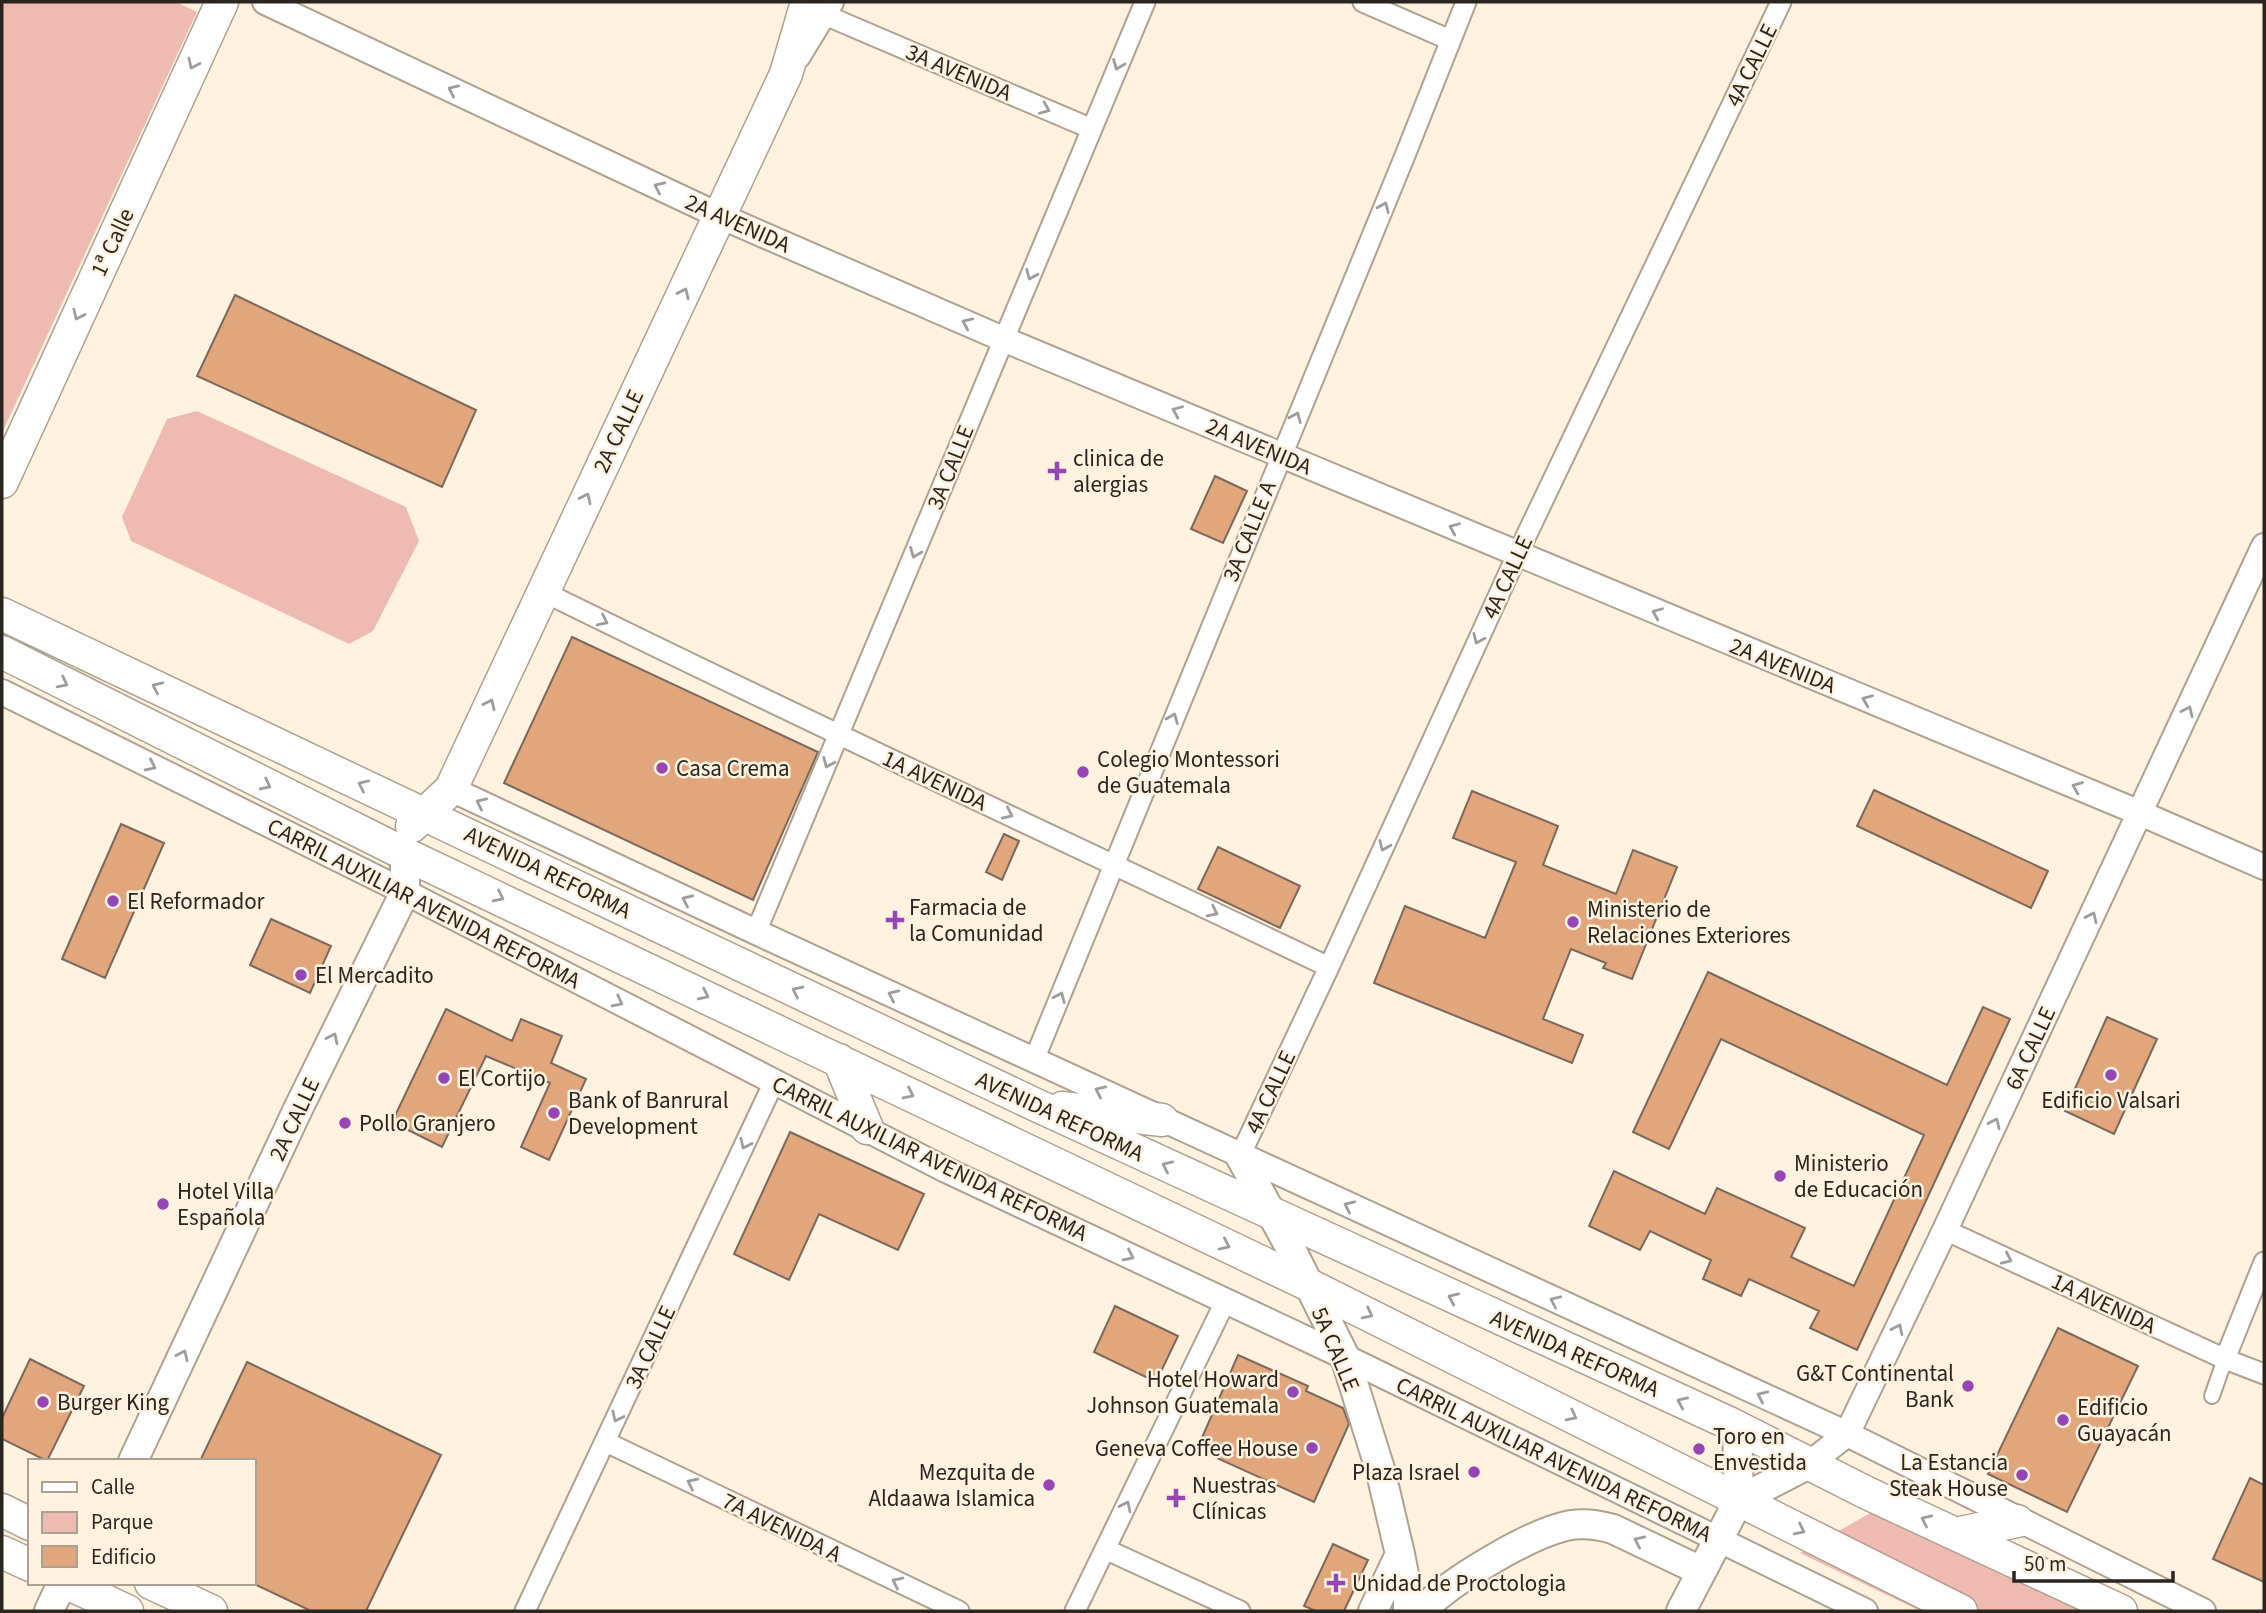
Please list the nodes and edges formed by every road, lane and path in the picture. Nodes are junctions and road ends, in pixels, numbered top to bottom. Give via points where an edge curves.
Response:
1 (222, 2) edge
2 (265, 2) edge
3 (1144, 2) edge
4 (1363, 2) edge
5 (1466, 2) edge
6 (1782, 2) edge
7 (821, 6) edge
8 (1450, 40) junction
9 (1092, 129) junction
10 (720, 216) junction
11 (1003, 339) junction
12 (1280, 454) junction
13 (2, 482) edge
14 (2264, 546) edge
15 (1517, 555) junction
16 (542, 591) junction
17 (2, 614) edge
18 (2, 652) edge
19 (2, 692) edge
20 (839, 736) junction
21 (451, 789) junction
22 (2140, 813) junction
23 (424, 814) junction
24 (454, 827) junction
25 (405, 854) junction
26 (1115, 864) junction
27 (2264, 867) edge
28 (437, 868) junction
29 (405, 892) junction
30 (755, 932) junction
31 (1329, 967) junction
32 (839, 1060) junction
33 (1034, 1060) junction
34 (774, 1082) junction
35 (1036, 1105) junction
36 (1162, 1120) junction
37 (867, 1128) junction
38 (1241, 1156) junction
39 (1273, 1216) junction
40 (1945, 1230) junction
41 (2264, 1262) edge
42 (1307, 1284) junction
43 (1224, 1302) junction
44 (1345, 1357) junction
45 (2225, 1359) junction
46 (2264, 1374) edge
47 (2211, 1396) dead end
48 (1737, 1427) junction
49 (1847, 1434) junction
50 (606, 1442) junction
51 (134, 1459) edge
52 (1809, 1464) junction
53 (1739, 1500) junction
54 (2, 1510) edge
55 (2017, 1521) junction
56 (28, 1523) edge
57 (1956, 1534) junction
58 (1718, 1539) junction
59 (1105, 1549) junction
60 (2, 1552) edge
61 (1400, 1554) junction
62 (28, 1564) edge
63 (1701, 1571) junction
64 (155, 1585) edge
65 (77, 1591) edge
66 (48, 1611) edge
67 (127, 1611) edge
68 (211, 1611) edge
69 (525, 1611) edge
70 (958, 1611) edge
71 (1075, 1611) edge
72 (1240, 1611) edge
73 (1373, 1611) edge
74 (1408, 1611) edge
75 (1422, 1611) edge
76 (1681, 1611) edge
77 (1865, 1611) edge
78 (1961, 1611) edge
79 (2121, 1611) edge
80 (2203, 1611) edge

1 -> 13 main road, 1ª Calle
10 -> 2 street, 2A AVENIDA
3 -> 9 street, 3A CALLE
4 - 8 street
5 - 8 street, 3A CALLE A
6 - 15 street, 4A CALLE
7 -> 9 street, 3A AVENIDA
7 - 10 main road, 2A CALLE
12 -> 8 street, 3A CALLE A
9 -> 11 street, 3A CALLE
11 -> 10 street, 2A AVENIDA
16 -> 10 main road, 2A CALLE
12 -> 11 street, 2A AVENIDA
11 -> 20 street, 3A CALLE
15 -> 12 street, 2A AVENIDA
26 -> 12 street, 3A CALLE A
22 -> 14 street, 6A CALLE
22 -> 15 street, 2A AVENIDA
15 -> 31 street, 4A CALLE
16 -> 20 street, 1A AVENIDA
21 -> 16 main road, 2A CALLE
23 -> 17 main road, AVENIDA REFORMA
18 -> 25 main road, AVENIDA REFORMA
19 -> 29 street, CARRIL AUXILIAR AVENIDA REFORMA
20 -> 26 street, 1A AVENIDA
20 -> 30 street, 3A CALLE
21 - 23 main road, 2A CALLE
21 - 24 main road, 2A CALLE
30 -> 21 street
22 - 27 street, 2A AVENIDA
40 -> 22 street, 6A CALLE
23 - 24 main road, AVENIDA REFORMA
23 - 25 main road, 2A CALLE via 407,835
24 - 28 main road, 2A CALLE via 453,848
35 -> 24 main road, AVENIDA REFORMA
25 - 28 main road, AVENIDA REFORMA
25 - 29 main road, 2A CALLE
26 -> 31 street, 1A AVENIDA
33 -> 26 street, 3A CALLE A
28 - 29 main road, 2A CALLE
28 -> 32 main road, AVENIDA REFORMA
29 -> 34 street, CARRIL AUXILIAR AVENIDA REFORMA
51 -> 29 main road, 2A CALLE
33 -> 30 street
31 - 38 street, 4A CALLE
32 - 37 main road
32 -> 42 main road, AVENIDA REFORMA
36 -> 33 street
34 - 37 street, CARRIL AUXILIAR AVENIDA REFORMA
34 -> 50 street, 3A CALLE
35 - 36 main road
39 -> 35 main road, AVENIDA REFORMA
36 - 38 street
37 -> 43 street, CARRIL AUXILIAR AVENIDA REFORMA
38 - 39 main road, 5A CALLE
49 -> 38 street
39 - 42 main road, 5A CALLE
48 -> 39 main road, AVENIDA REFORMA
40 -> 45 street, 1A AVENIDA
49 -> 40 street, 6A CALLE
41 - 45 street
42 - 44 main road, 5A CALLE
42 -> 53 main road, AVENIDA REFORMA
43 - 44 street, CARRIL AUXILIAR AVENIDA REFORMA
59 -> 43 street
44 - 58 street, CARRIL AUXILIAR AVENIDA REFORMA
44 - 61 main road, 5A CALLE via 1380,1469
45 - 46 street, 1A AVENIDA
45 - 47 street
48 - 52 main road, AVENIDA REFORMA
48 - 53 main road
49 - 52 street, 6A CALLE
49 - 55 street
50 - 69 street, 3A CALLE
70 -> 50 street, 7A AVENIDA A
52 - 53 main road, 6A CALLE
57 -> 52 main road, AVENIDA REFORMA
53 - 58 main road
53 -> 78 main road, AVENIDA REFORMA
54 - 56 main road
55 - 57 main road
55 - 80 street
57 - 79 main road, AVENIDA REFORMA
58 - 63 main road
58 - 77 street, CARRIL AUXILIAR AVENIDA REFORMA
59 - 71 street
59 - 72 street
60 - 62 main road
61 - 73 main road
61 - 74 main road, 5A CALLE
63 -> 75 main road via 1613,1529 1573,1525 1528,1541 1468,1574
63 - 76 main road
64 - 68 main road
65 - 66 main road
65 - 67 main road

